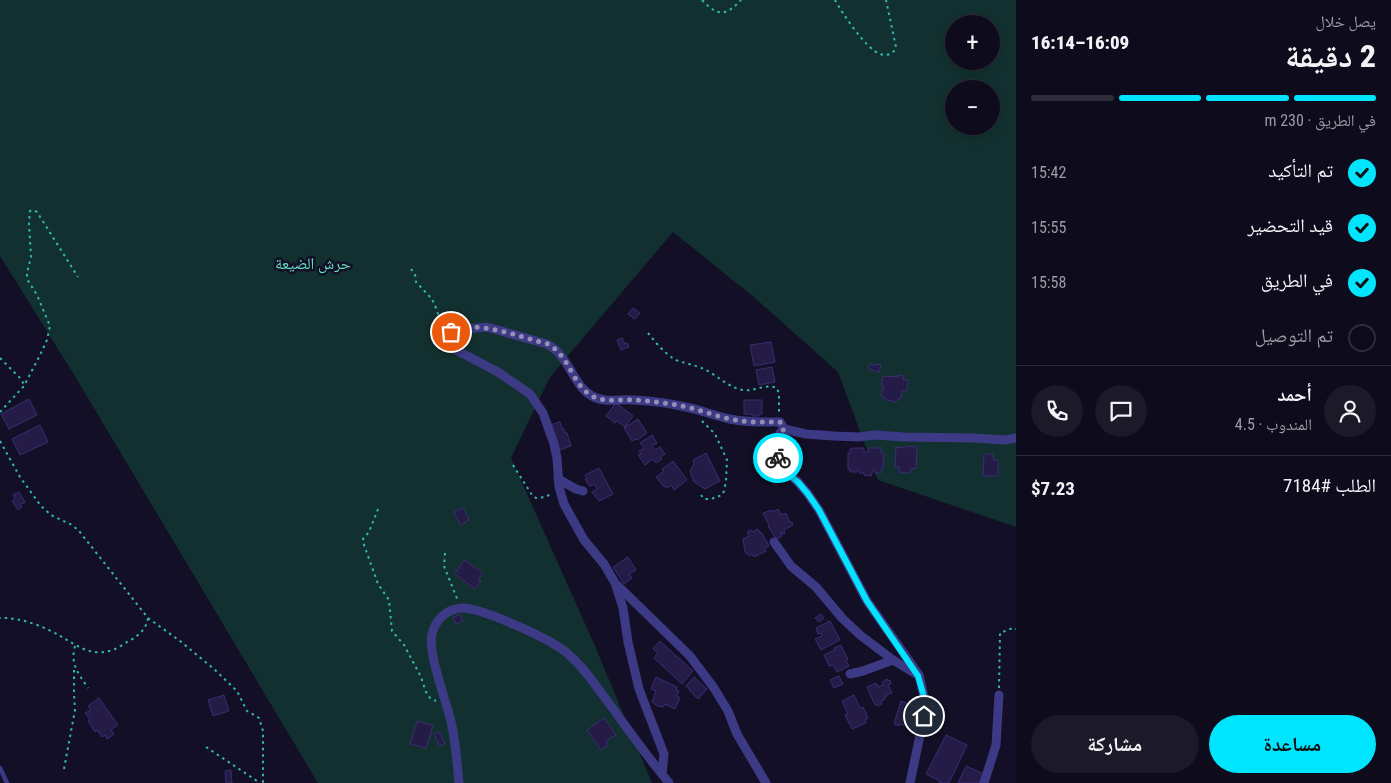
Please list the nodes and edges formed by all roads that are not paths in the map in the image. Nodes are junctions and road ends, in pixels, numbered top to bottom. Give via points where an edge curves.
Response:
1 (782, 426) junction
2 (1016, 438) edge
3 (559, 483) junction
4 (584, 491) dead end
5 (774, 542) dead end
6 (616, 583) junction
7 (893, 660) junction
8 (850, 674) dead end
9 (918, 676) junction
10 (999, 695) road end
11 (0, 768) edge
12 (662, 774) junction
13 (7, 783) edge
14 (459, 783) edge
15 (669, 783) edge
16 (766, 783) edge
17 (910, 783) edge
18 (984, 783) edge

1 - 2 street via 806,434 834,436
1 - 3 street via 730,419 656,402 602,400 584,390 564,358 548,344 487,327 451,332 448,337 454,349 498,372 530,394 542,413 554,444
1 - 9 street via 775,446 783,470 798,482 819,510 867,601
3 - 4 street
3 - 6 street via 564,504 584,540
5 - 7 street via 790,566 816,587 860,636
6 - 12 street via 639,689 664,754
6 - 16 street via 690,656 728,711 737,734
7 - 8 street
7 - 9 street
9 - 17 street via 924,697 924,716
10 - 18 street via 996,745
11 - 13 lane
12 - 14 street via 569,654 555,644 498,618 461,608 439,618 431,637 452,725
12 - 15 street

